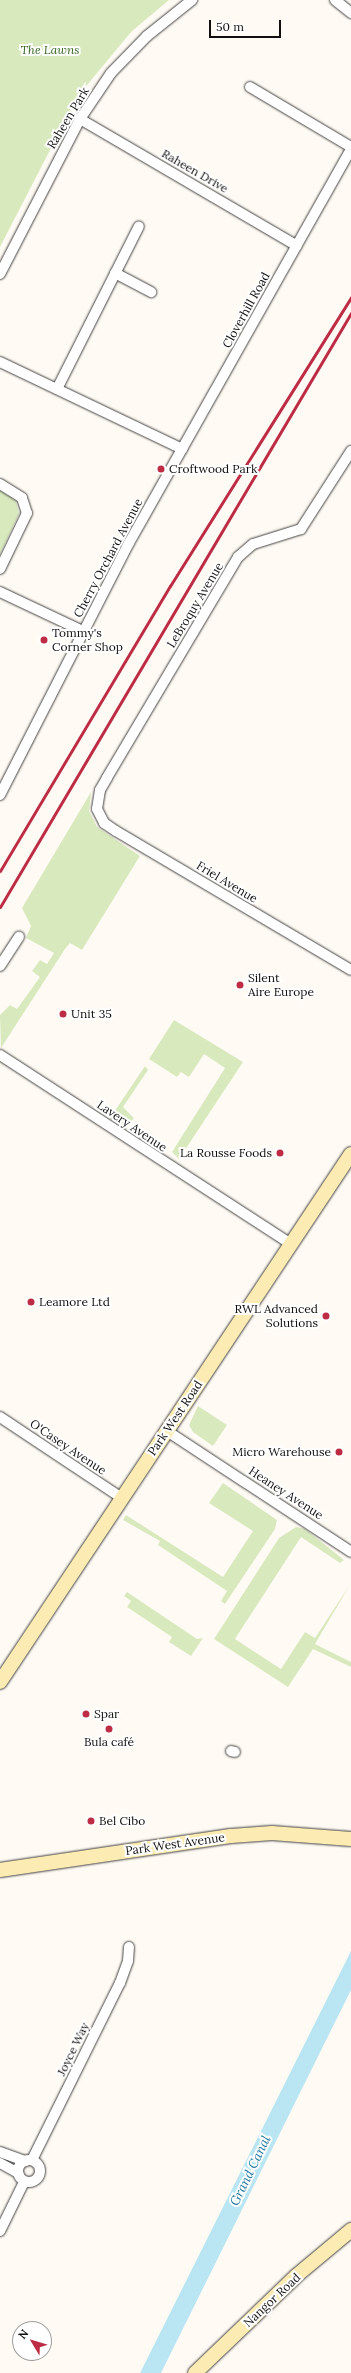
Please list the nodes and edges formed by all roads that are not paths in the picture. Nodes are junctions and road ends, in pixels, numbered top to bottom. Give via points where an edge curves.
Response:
1 (192, 0) edge
2 (335, 0) edge
3 (348, 7) edge
4 (250, 87) dead end
5 (80, 119) junction
6 (351, 148) edge
7 (139, 226) dead end
8 (297, 246) junction
9 (0, 274) edge
10 (115, 274) junction
11 (151, 292) dead end
12 (0, 362) edge
13 (57, 389) junction
14 (182, 449) junction
15 (351, 451) edge
16 (163, 482) joint
17 (0, 484) edge
18 (0, 569) edge
19 (0, 592) edge
20 (83, 631) junction
21 (0, 795) edge
22 (97, 809) joint
23 (19, 937) dead end
24 (0, 966) edge
25 (351, 970) edge
26 (0, 1055) edge
27 (351, 1154) edge
28 (291, 1244) junction
29 (0, 1416) edge
30 (167, 1431) junction
31 (122, 1498) junction
32 (351, 1552) edge
33 (0, 1682) edge
34 (351, 1839) edge
35 (0, 1870) edge
36 (129, 1947) dead end
37 (0, 2152) edge
38 (29, 2160) junction
39 (0, 2163) edge
40 (18, 2173) junction
41 (24, 2182) junction
42 (351, 2230) edge
43 (0, 2232) edge
44 (195, 2373) edge

1 - 5 street, Raheen Park via 147,36 111,73
2 - 3 street
4 - 6 street
5 - 8 street, Raheen Drive
5 - 9 street, Raheen Park
6 - 8 street, Cloverhill Road
7 - 10 street
8 - 14 street, Cloverhill Road
10 - 11 street
10 - 13 street
12 - 13 street
13 - 14 street
14 - 16 street, Cloverhill Road
15 - 22 street, LeBroquy Avenue via 301,529 252,544 238,557 107,778
16 - 20 street, Cherry Orchard Avenue
17 - 18 street via 22,498 27,514
19 - 20 street
20 - 21 street, Cherry Orchard Avenue via 21,760
22 - 25 street, Friel Avenue via 104,823 116,831
23 - 24 street
26 - 28 street, Lavery Avenue
27 - 28 street, Park West Road
28 - 30 street, Park West Road
29 - 31 street, O'Casey Avenue
30 - 31 street, Park West Road
30 - 32 street, Heaney Avenue
31 - 33 street, Park West Road
34 - 35 street, Park West Avenue via 272,1833 231,1836
36 - 38 street, Joyce Way via 128,1961 120,1983
37 - 38 street
38 - 40 street
38 - 41 street via 38,2165 40,2175 31,2182
39 - 40 street
40 - 41 street
41 - 43 street
42 - 44 street, Nangor Road via 296,2276

